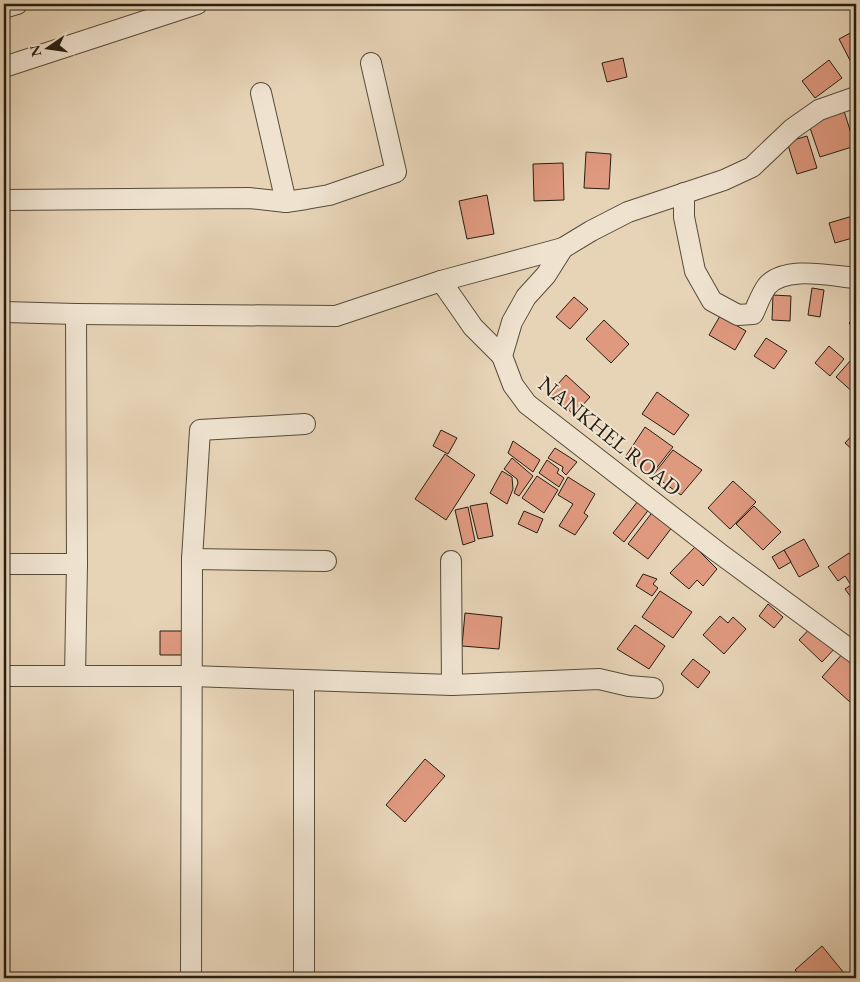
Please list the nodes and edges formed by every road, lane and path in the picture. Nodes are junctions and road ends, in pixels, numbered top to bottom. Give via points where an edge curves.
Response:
1 (17, 4) edge
2 (197, 4) edge
3 (4, 8) edge
4 (371, 63) dead end
5 (4, 67) edge
6 (261, 93) dead end
7 (856, 97) edge
8 (684, 193) junction
9 (4, 200) edge
10 (286, 202) junction
11 (563, 248) junction
12 (856, 278) edge
13 (441, 281) junction
14 (4, 312) edge
15 (76, 314) junction
16 (502, 356) junction
17 (305, 424) dead end
18 (192, 559) junction
19 (326, 561) dead end
20 (451, 561) dead end
21 (4, 564) edge
22 (77, 564) junction
23 (856, 654) edge
24 (4, 676) edge
25 (75, 676) junction
26 (191, 676) junction
27 (304, 681) junction
28 (452, 685) junction
29 (653, 688) dead end
30 (191, 978) edge
31 (304, 978) edge

1 - 3 street
2 - 5 street
4 - 10 street via 396,172 329,195
6 - 10 street
7 - 8 street via 819,110 792,129 752,167
8 - 11 street via 628,212
8 - 12 street via 684,217 695,271 712,301 738,315 753,314 766,287 780,276 807,273
9 - 10 street via 249,198
11 - 13 street
11 - 16 street via 546,276 526,297 512,322
13 - 15 street via 336,316
13 - 16 street via 473,327
14 - 15 street
15 - 22 street
16 - 23 street, NANKHEL ROAD via 513,385 527,404
17 - 18 street via 200,430
18 - 19 street
18 - 26 street
20 - 28 street
21 - 22 street
22 - 25 street
24 - 25 street
25 - 26 street
26 - 27 street
26 - 30 street
27 - 28 street
27 - 31 street
28 - 29 street via 599,679

